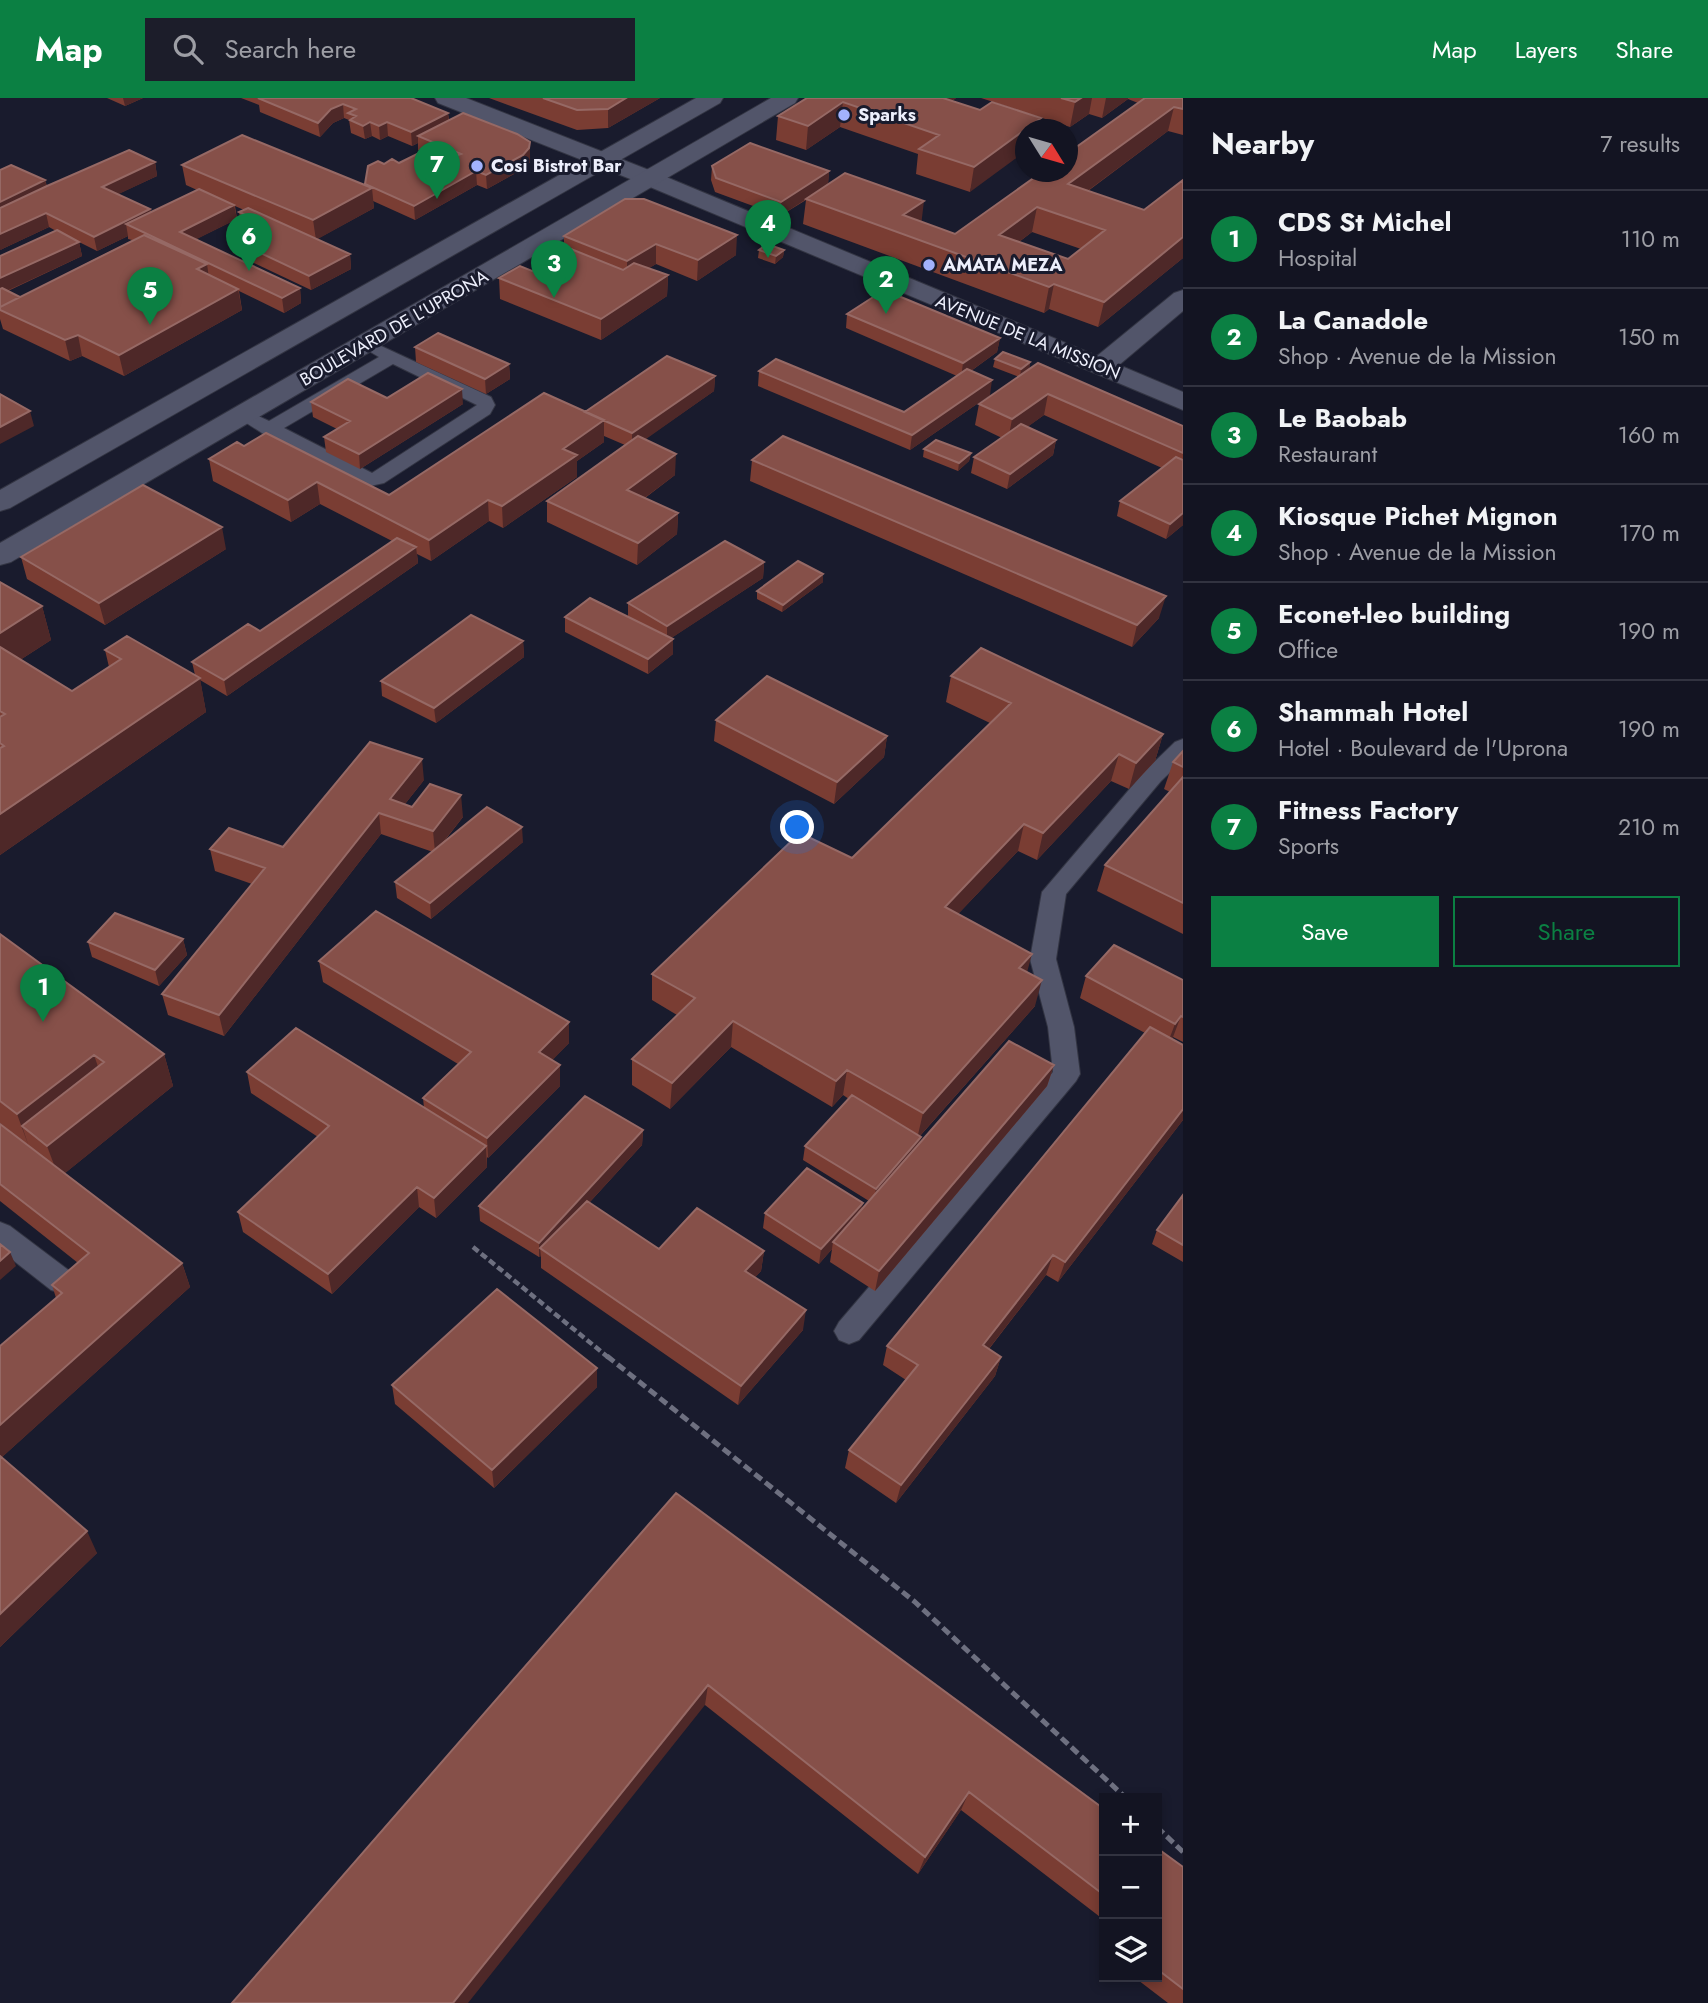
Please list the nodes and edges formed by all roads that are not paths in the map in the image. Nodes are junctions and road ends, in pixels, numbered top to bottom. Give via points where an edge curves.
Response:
1 (446, 98) edge
2 (712, 98) edge
3 (787, 98) edge
4 (603, 161) junction
5 (651, 179) junction
6 (1183, 298) edge
7 (366, 344) junction
8 (392, 357) junction
9 (1101, 366) junction
10 (1183, 401) edge
11 (243, 415) junction
12 (269, 429) junction
13 (0, 502) edge
14 (2, 552) edge
15 (1183, 747) edge
16 (0, 1234) edge
17 (61, 1281) edge
18 (849, 1331) dead end

1 - 4 street, AVENUE DE LA MISSION
2 - 4 street, BOULEVARD DE L'UPRONA
3 - 5 street, BOULEVARD DE L'UPRONA
4 - 5 street, AVENUE DE LA MISSION
4 - 13 street, BOULEVARD DE L'UPRONA
5 - 7 street, BOULEVARD DE L'UPRONA
5 - 9 street, AVENUE DE LA MISSION
6 - 9 street
7 - 8 lane
7 - 11 street, BOULEVARD DE L'UPRONA
8 - 12 lane
8 - 12 lane via 486,405 370,480
9 - 10 street, AVENUE DE LA MISSION
11 - 12 lane
11 - 14 street, BOULEVARD DE L'UPRONA
15 - 18 lane via 1054,892 1043,959 1061,1027 1067,1074
16 - 17 lane

